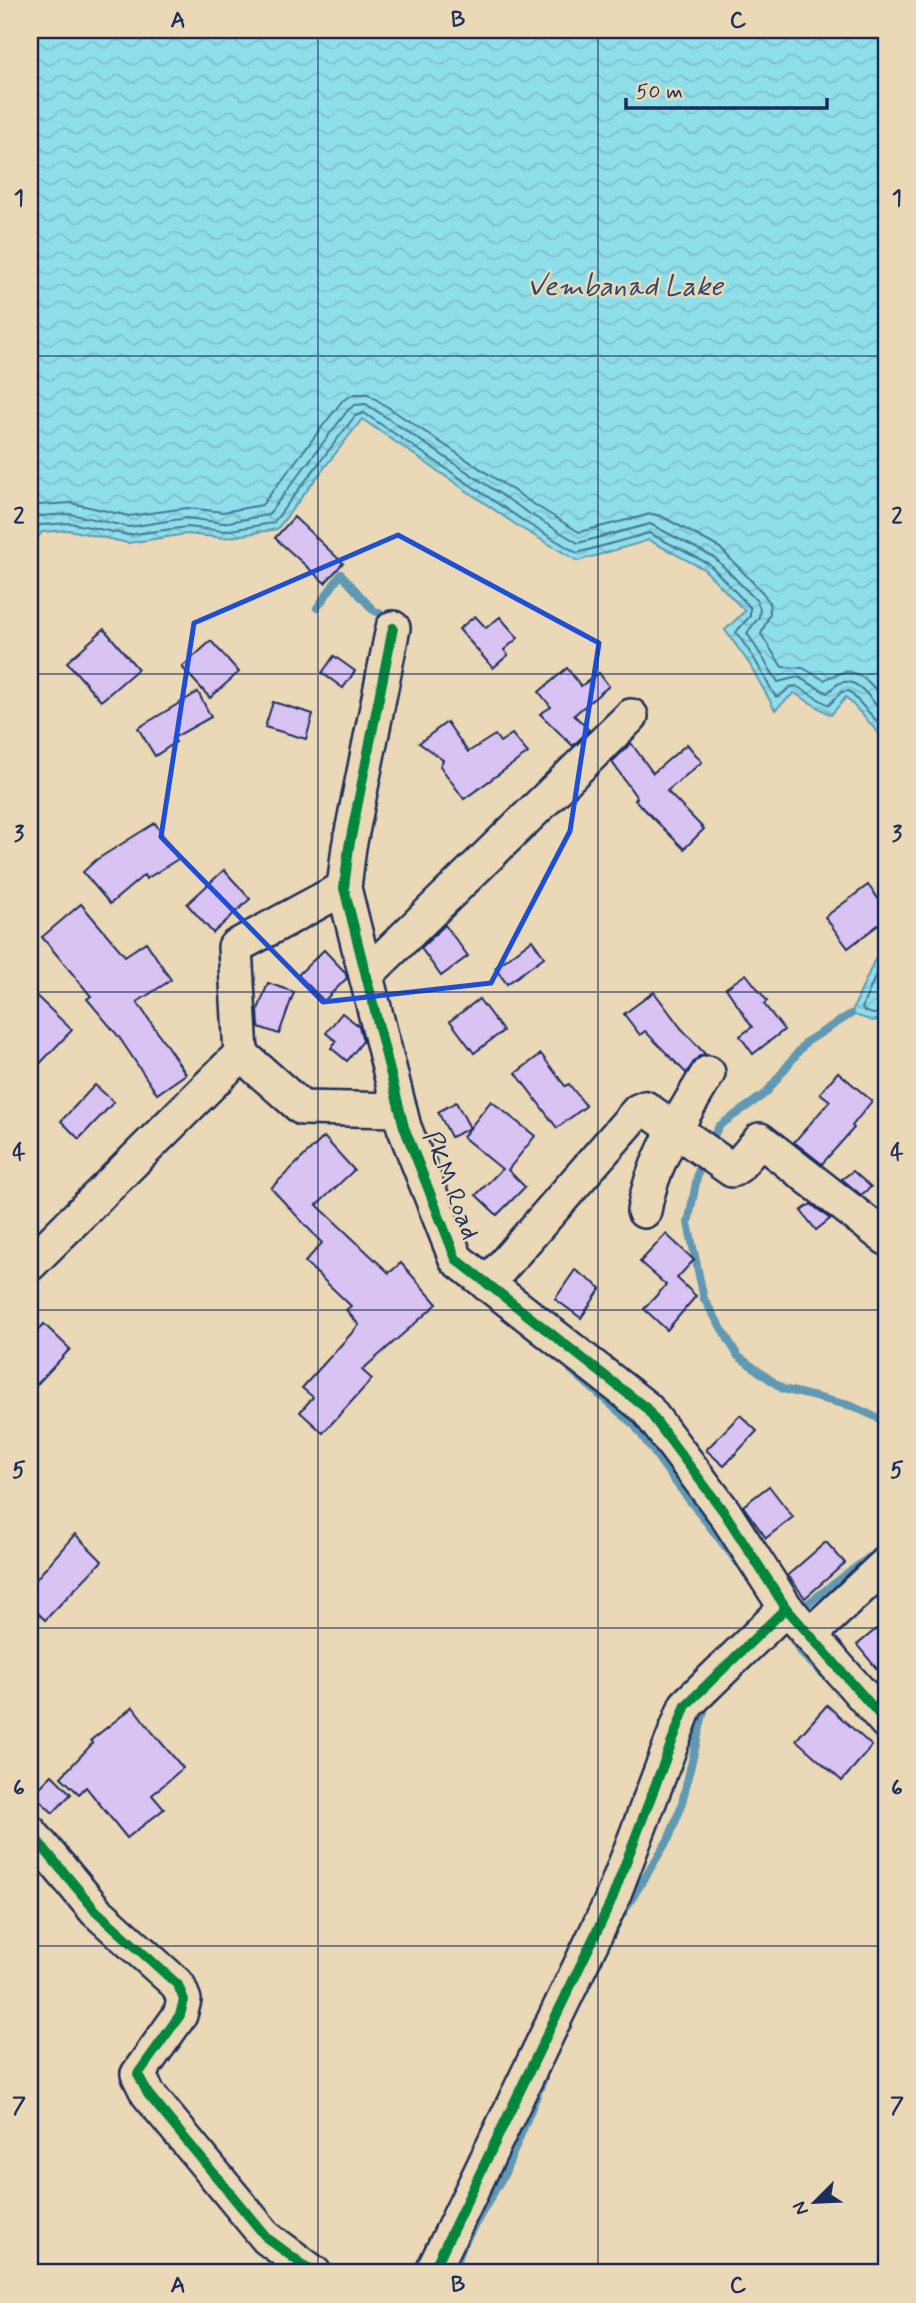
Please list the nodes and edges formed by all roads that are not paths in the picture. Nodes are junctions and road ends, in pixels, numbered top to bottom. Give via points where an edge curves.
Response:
1 (393, 628) dead end
2 (631, 716) dead end
3 (344, 888) junction
4 (366, 975) junction
5 (241, 1054) junction
6 (708, 1073) dead end
7 (400, 1110) junction
8 (676, 1130) junction
9 (644, 1211) dead end
10 (886, 1238) edge
11 (30, 1264) edge
12 (487, 1284) junction
13 (886, 1564) edge
14 (786, 1608) junction
15 (810, 1635) junction
16 (886, 1722) edge
17 (30, 1832) edge
18 (314, 2273) edge
19 (432, 2273) edge

1 - 3 street, PKM Road
2 - 4 street
3 - 4 street, PKM Road
3 - 5 street via 235,947
4 - 7 street, PKM Road
5 - 7 street, PKM Road via 302,1108
5 - 11 street
6 - 8 street
7 - 12 street, PKM Road via 447,1249
8 - 9 street via 654,1172
8 - 10 street via 732,1170 760,1140
8 - 12 street via 645,1108 638,1111
12 - 14 street, PKM Road via 646,1408 724,1512
13 - 15 street
14 - 15 street, PKM Road
14 - 19 street via 686,1705 610,1904
15 - 16 street, PKM Road
17 - 18 street via 96,1910 178,1985 184,2000 180,2015 138,2074 148,2094 267,2238

